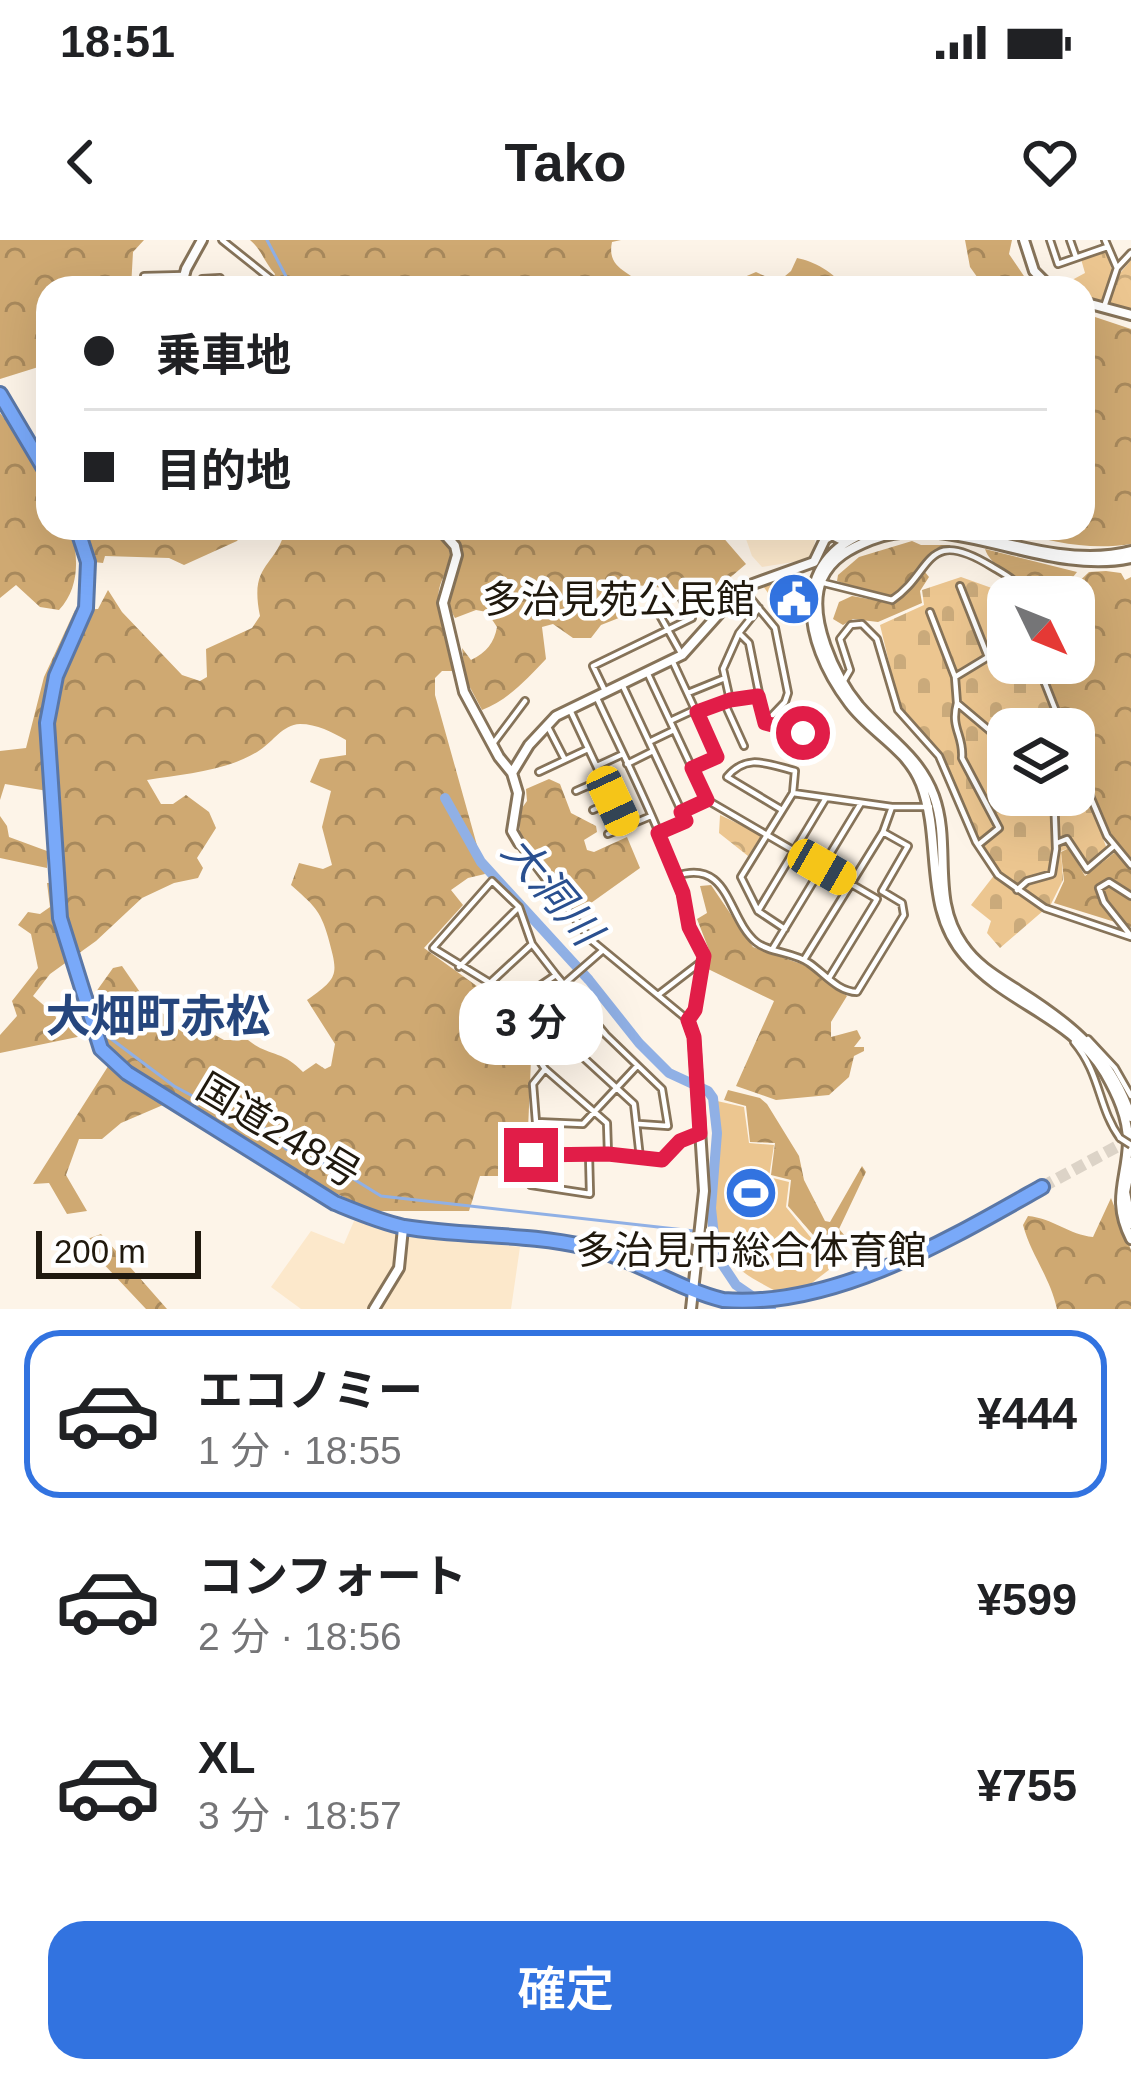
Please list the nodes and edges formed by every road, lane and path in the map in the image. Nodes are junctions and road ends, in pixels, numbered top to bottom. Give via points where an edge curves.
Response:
1 (206, 240) edge
2 (222, 240) edge
3 (1024, 240) edge
4 (1050, 240) edge
5 (1070, 240) edge
6 (1106, 243) edge
7 (1131, 253) edge
8 (1076, 257) junction
9 (1117, 268) junction
10 (184, 275) joint
11 (144, 276) dead end
12 (267, 276) edge
13 (1039, 276) edge
14 (1095, 305) edge
15 (1104, 307) junction
16 (1131, 315) edge
17 (0, 394) edge
18 (36, 455) edge
19 (81, 540) edge
20 (450, 540) edge
21 (825, 540) edge
22 (840, 540) edge
23 (857, 540) edge
24 (867, 540) edge
25 (961, 540) edge
26 (998, 540) edge
27 (848, 545) junction
28 (1131, 555) edge
29 (1008, 576) edge
30 (820, 582) junction
31 (960, 586) dead end
32 (742, 588) junction
33 (682, 599) dead end
34 (653, 603) dead end
35 (759, 608) junction
36 (930, 612) dead end
37 (668, 630) junction
38 (740, 633) junction
39 (677, 658) junction
40 (647, 671) junction
41 (955, 677) junction
42 (725, 678) junction
43 (843, 682) junction
44 (621, 683) junction
45 (601, 693) junction
46 (688, 693) junction
47 (758, 696) junction
48 (525, 701) dead end
49 (727, 701) junction
50 (957, 703) junction
51 (569, 708) junction
52 (696, 710) junction
53 (670, 721) junction
54 (765, 723) junction
55 (547, 725) junction
56 (987, 728) edge
57 (674, 730) junction
58 (803, 733) dead end
59 (649, 742) junction
60 (492, 745) junction
61 (744, 746) dead end
62 (589, 748) junction
63 (653, 752) junction
64 (623, 754) junction
65 (565, 759) junction
66 (627, 764) junction
67 (597, 766) junction
68 (692, 768) junction
69 (538, 772) dead end
70 (512, 773) junction
71 (603, 778) junction
72 (576, 791) dead end
73 (793, 794) junction
74 (826, 798) junction
75 (707, 800) junction
76 (613, 801) junction
77 (861, 803) junction
78 (892, 807) junction
79 (933, 807) junction
80 (592, 810) dead end
81 (782, 810) junction
82 (681, 812) junction
83 (1095, 812) edge
84 (651, 816) junction
85 (1054, 816) edge
86 (625, 826) junction
87 (883, 832) junction
88 (658, 833) junction
89 (608, 834) dead end
90 (767, 834) junction
91 (519, 843) joint
92 (1055, 844) junction
93 (978, 845) junction
94 (1114, 846) junction
95 (794, 850) junction
96 (1131, 865) edge
97 (822, 867) junction
98 (676, 876) junction
99 (851, 884) junction
100 (1017, 890) junction
101 (882, 891) junction
102 (1131, 896) edge
103 (877, 899) junction
104 (519, 907) junction
105 (758, 911) junction
106 (785, 929) junction
107 (1131, 936) edge
108 (532, 944) junction
109 (773, 948) junction
110 (603, 950) junction
111 (805, 959) junction
112 (704, 961) junction
113 (459, 967) junction
114 (556, 975) junction
115 (829, 978) junction
116 (490, 983) junction
117 (564, 983) junction
118 (658, 995) junction
119 (578, 1000) junction
120 (513, 1004) junction
121 (551, 1018) junction
122 (688, 1020) junction
123 (1075, 1032) junction
124 (524, 1037) junction
125 (638, 1066) junction
126 (545, 1069) junction
127 (616, 1088) junction
128 (1131, 1096) edge
129 (595, 1112) junction
130 (1131, 1117) edge
131 (536, 1122) junction
132 (639, 1124) junction
133 (700, 1133) junction
134 (1131, 1145) edge
135 (608, 1154) junction
136 (531, 1155) junction
137 (589, 1155) junction
138 (640, 1159) junction
139 (1131, 1162) edge
140 (1042, 1187) tunnel mouth
141 (1131, 1224) edge
142 (403, 1226) junction
143 (1131, 1239) edge
144 (693, 1290) junction
145 (374, 1309) edge
146 (692, 1309) edge

1 - 10 street
2 - 12 street
3 - 13 street
4 - 8 street via 1058,264
5 - 8 street
6 - 8 street
6 - 9 street
7 - 9 street
9 - 15 street
10 - 11 street
14 - 15 street
15 - 16 street
17 - 18 highway
19 - 142 highway, 国道248号 via 86,608 56,676 47,723 62,931 101,1049 335,1203
20 - 60 street via 457,555 442,600 464,692
21 - 32 street via 814,562
22 - 27 street
23 - 27 street
24 - 27 street
25 - 28 street via 1070,561
26 - 28 street via 1066,554
27 - 30 street
27 - 79 street via 823,561 812,583 820,646 851,707 896,747
29 - 30 street via 956,550 930,557 892,600
30 - 43 street via 824,635
31 - 41 street via 988,657
32 - 35 street
32 - 39 street
33 - 37 street via 692,618
34 - 37 street
35 - 38 street
35 - 54 street via 776,628 788,693
36 - 41 street
37 - 39 street
37 - 45 street via 593,666
38 - 42 street
38 - 47 street
39 - 40 street
39 - 46 street
40 - 44 street
40 - 53 street
41 - 50 street
42 - 46 street
42 - 49 street
43 - 79 street via 915,760
43 - 93 street via 850,670 840,639 862,624 877,639 898,710 946,769
44 - 45 street
44 - 59 street
45 - 51 street
45 - 64 street
46 - 52 street
47 - 49 street
47 - 54 street
48 - 60 street
49 - 52 street
49 - 61 street
50 - 56 street
50 - 93 street via 952,721 962,758 999,828
51 - 55 street
51 - 62 street
52 - 53 street
52 - 68 street via 717,757
53 - 57 street
54 - 58 street
55 - 65 street
55 - 70 street
57 - 59 street
57 - 68 street
59 - 63 street
60 - 70 street
62 - 65 street
62 - 67 street
63 - 66 street
63 - 82 street
64 - 66 street
64 - 67 street
65 - 69 street
66 - 84 street
67 - 71 street
68 - 75 street
70 - 91 street
71 - 72 street
71 - 76 street
73 - 74 street
73 - 81 street
73 - 81 street via 795,771 748,760 727,777
74 - 77 street
74 - 95 street
75 - 82 street
75 - 90 street
76 - 80 street
76 - 86 street
77 - 78 street
77 - 97 street
78 - 79 street
78 - 87 street
79 - 123 street via 944,904 963,945
81 - 90 street
82 - 88 street via 686,821
83 - 94 street
84 - 86 street
84 - 88 street
85 - 92 street
86 - 89 street
87 - 99 street
87 - 101 street via 908,846
88 - 98 street
90 - 95 street
90 - 105 street via 741,877
91 - 110 street
92 - 94 street via 1067,839 1087,869
92 - 100 street via 1052,874
93 - 100 street
94 - 96 street
95 - 97 street
95 - 105 street
97 - 99 street
97 - 106 street
98 - 109 street via 709,875 754,940
98 - 112 street
99 - 103 street
99 - 111 street
100 - 107 street
101 - 103 street
101 - 115 street via 902,903 904,915 856,992
102 - 107 street via 1109,882 1100,888
103 - 115 street
104 - 108 street
104 - 113 street
104 - 113 street via 492,880 433,948
105 - 106 street
106 - 109 street
108 - 114 street
108 - 116 street
109 - 111 street
110 - 117 street
110 - 118 street
111 - 115 street
112 - 118 street
112 - 122 street
113 - 116 street
114 - 117 street
114 - 120 street
116 - 120 street
117 - 119 street
118 - 122 street
119 - 121 street
119 - 125 street
120 - 124 street
121 - 124 street
121 - 127 street
122 - 133 street
123 - 128 street via 1115,1068
123 - 130 street via 1108,1067
123 - 134 street, bridge via 1108,1115
123 - 143 street via 1127,1125 1119,1195
124 - 126 street
125 - 127 street
125 - 132 street via 662,1089 668,1126
126 - 129 street
126 - 131 street via 533,1084
127 - 129 street
127 - 132 street via 634,1104
129 - 131 street via 584,1124
129 - 135 street via 607,1123
131 - 136 street
132 - 138 street
133 - 138 street via 662,1160
133 - 144 street
135 - 137 street
135 - 138 street
136 - 137 street
136 - 137 street via 531,1185 590,1194
139 - 141 street
140 - 144 highway, 国道248号 via 852,1291 800,1305 746,1304
142 - 144 highway, 国道248号 via 586,1247
142 - 145 street via 399,1268
144 - 146 street

